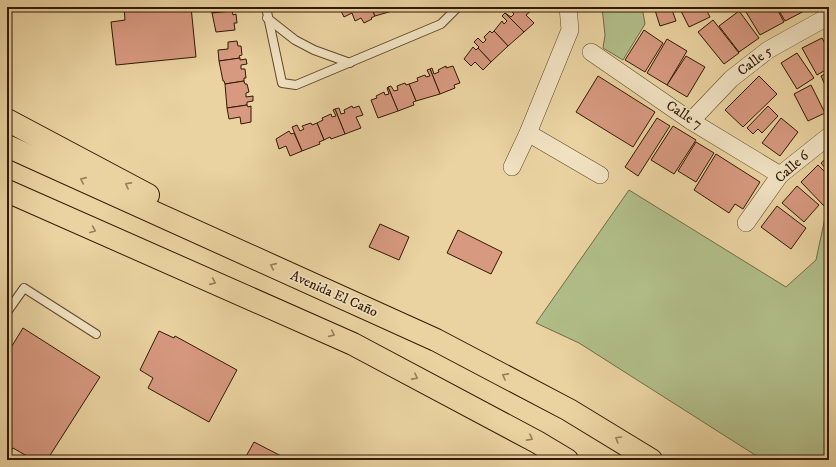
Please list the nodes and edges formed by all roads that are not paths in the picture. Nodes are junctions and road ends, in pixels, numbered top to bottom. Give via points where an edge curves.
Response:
1 (266, 7) edge
2 (458, 7) edge
3 (568, 7) edge
4 (829, 16) edge
5 (267, 18) junction
6 (591, 52) dead end
7 (350, 63) junction
8 (7, 120) edge
9 (691, 121) junction
10 (528, 134) junction
11 (829, 136) edge
12 (7, 146) edge
13 (512, 167) dead end
14 (600, 174) dead end
15 (780, 175) junction
16 (7, 191) edge
17 (7, 205) edge
18 (66, 218) junction
19 (746, 223) dead end
20 (233, 248) junction
21 (7, 312) edge
22 (96, 334) dead end
23 (567, 460) edge
24 (651, 460) edge

1 - 5 lane
2 - 7 lane via 441,24
3 - 10 street via 570,30
4 - 9 street, Calle 5 via 768,50 731,79
5 - 7 lane via 295,40
5 - 7 lane via 282,83 296,85
6 - 9 street, Calle 7
20 -> 8 highway via 178,211
9 - 15 street, Calle 7
10 - 13 street
10 - 14 street
11 - 15 street, Calle 6
20 -> 12 highway, Avenida El Caño
15 - 19 street, Calle 6
16 - 18 highway
17 - 18 highway via 33,214
18 -> 23 highway via 353,344
24 -> 20 highway, Avenida El Caño via 570,410 436,340
21 - 22 lane via 24,288

